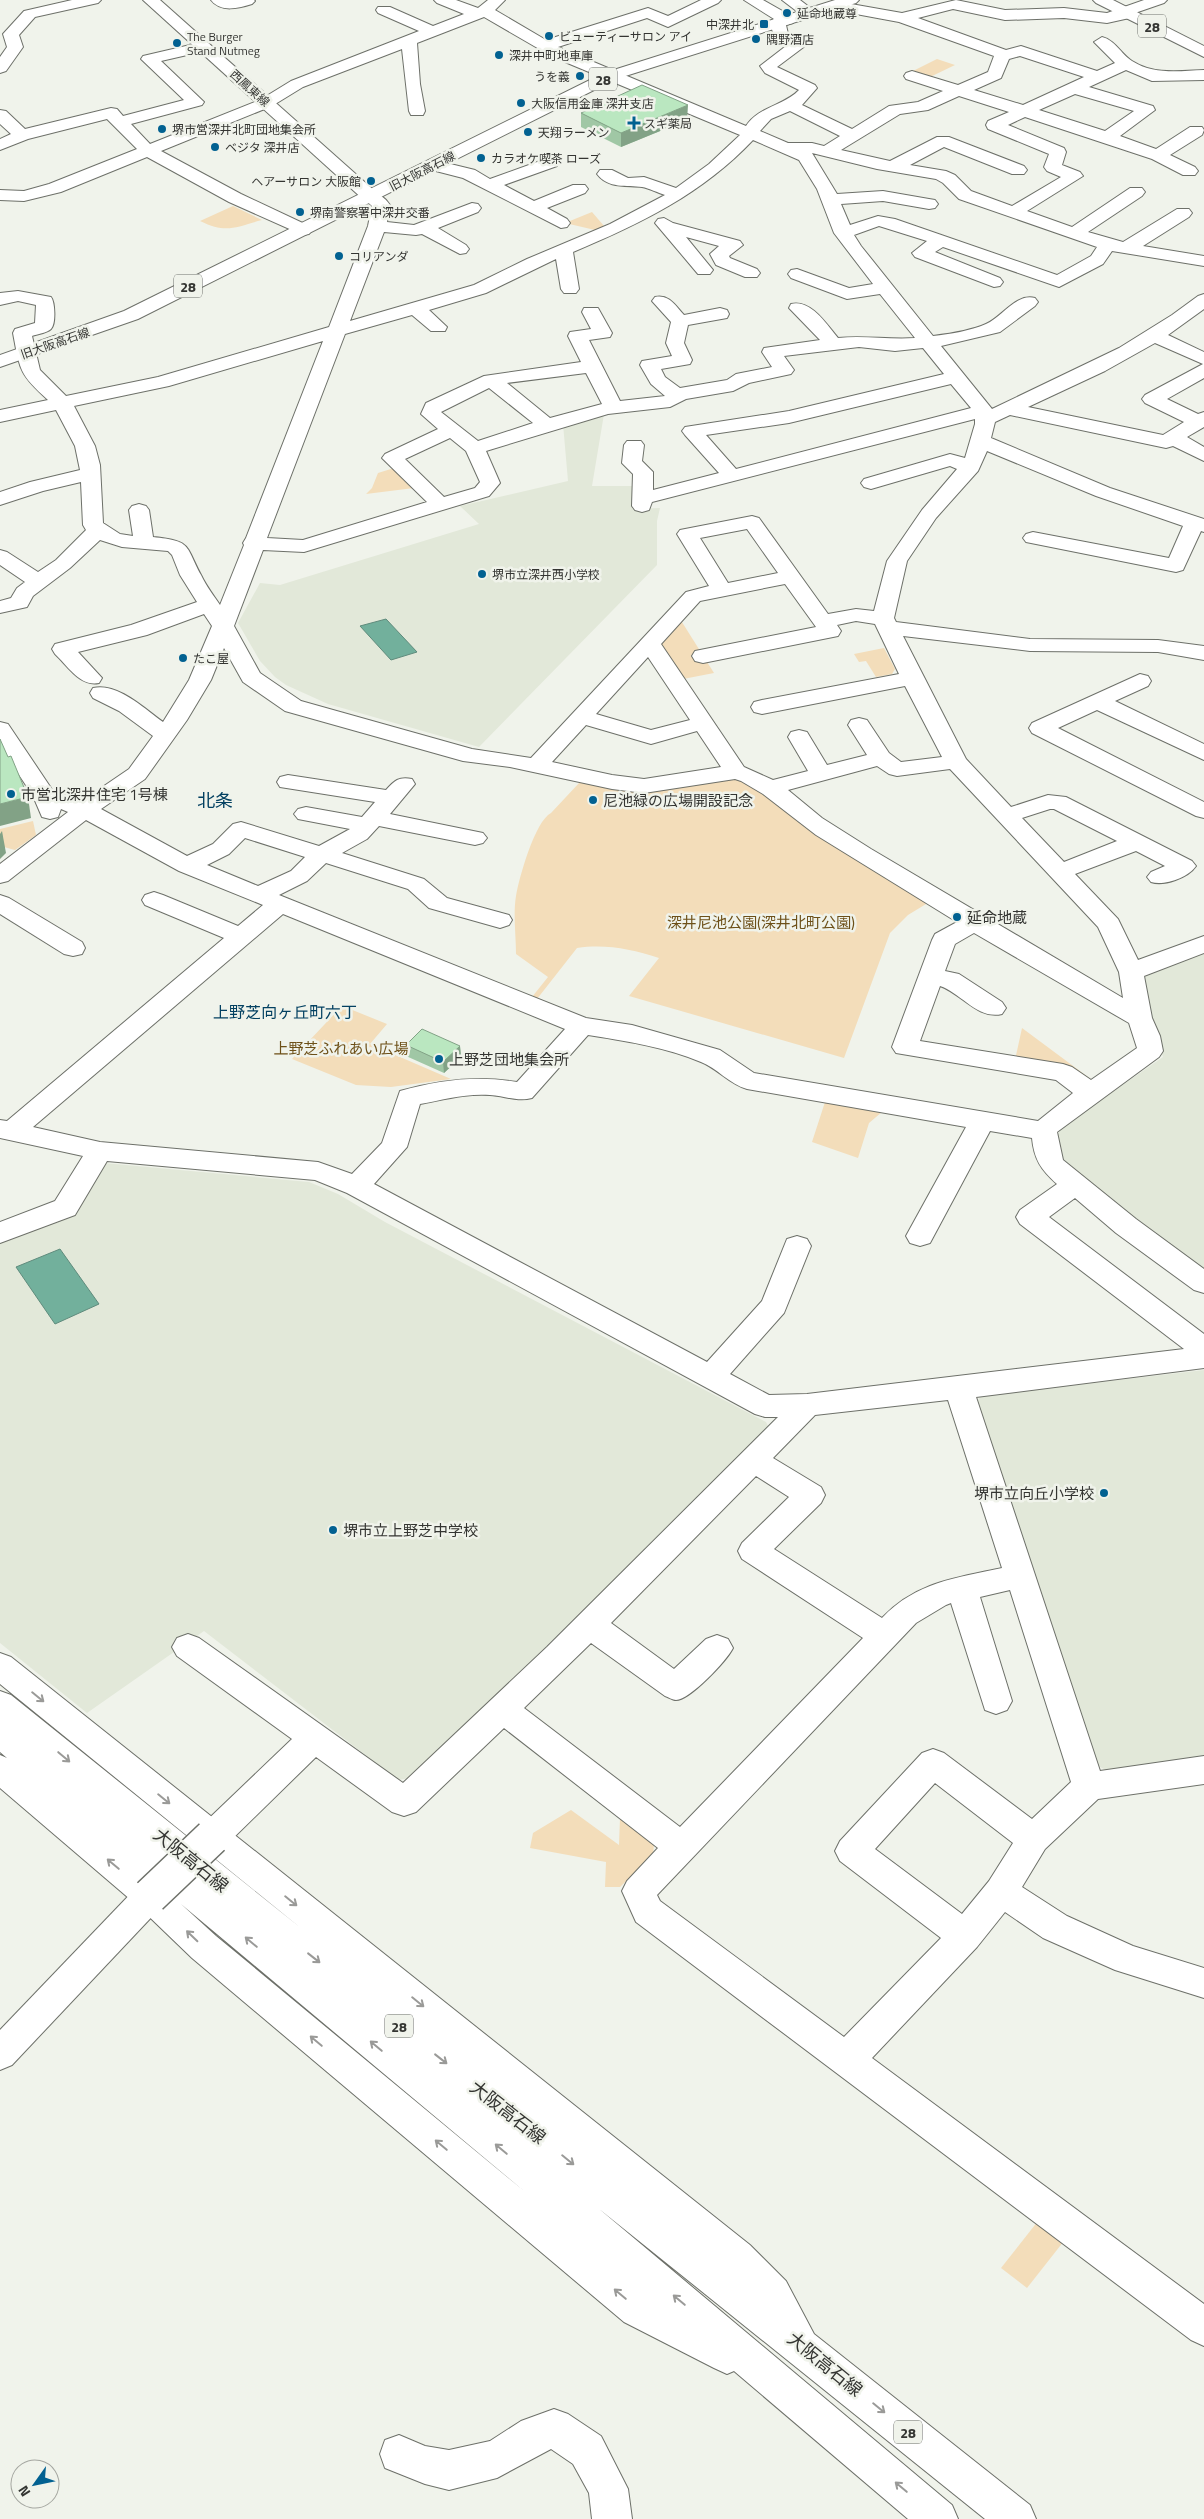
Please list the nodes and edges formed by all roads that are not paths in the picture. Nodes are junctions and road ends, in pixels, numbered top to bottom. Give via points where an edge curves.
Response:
1 (21, 0) edge
2 (90, 0) edge
3 (151, 0) edge
4 (219, 0) edge
5 (442, 0) edge
6 (497, 0) edge
7 (628, 0) edge
8 (713, 0) edge
9 (752, 0) edge
10 (790, 0) edge
11 (851, 0) edge
12 (1100, 0) edge
13 (1159, 0) edge
14 (247, 1) edge
15 (834, 6) junction
16 (384, 10) dead end
17 (36, 13) junction
18 (482, 13) junction
19 (648, 13) junction
20 (809, 13) junction
21 (1126, 13) junction
22 (902, 18) junction
23 (782, 22) junction
24 (434, 32) junction
25 (409, 42) junction
26 (1102, 42) dead end
27 (543, 46) junction
28 (204, 47) junction
29 (1204, 52) edge
30 (1005, 55) junction
31 (1126, 64) junction
32 (0, 68) edge
33 (1204, 75) edge
34 (610, 76) junction
35 (912, 76) dead end
36 (1152, 76) junction
37 (1098, 77) junction
38 (1074, 88) junction
39 (958, 91) junction
40 (1182, 92) dead end
41 (266, 103) junction
42 (790, 105) junction
43 (417, 111) dead end
44 (1024, 111) junction
45 (0, 115) edge
46 (119, 122) junction
47 (1196, 131) dead end
48 (22, 135) junction
49 (749, 135) junction
50 (854, 136) junction
51 (1108, 138) junction
52 (0, 145) edge
53 (784, 148) junction
54 (148, 151) junction
55 (827, 151) junction
56 (1158, 155) junction
57 (551, 162) dead end
58 (434, 165) junction
59 (892, 167) junction
60 (1018, 170) dead end
61 (1189, 171) dead end
62 (606, 174) dead end
63 (489, 185) junction
64 (579, 189) dead end
65 (1136, 192) dead end
66 (677, 194) junction
67 (0, 195) edge
68 (371, 197) junction
69 (830, 200) junction
70 (929, 204) dead end
71 (472, 208) dead end
72 (533, 208) junction
73 (649, 212) junction
74 (1013, 212) junction
75 (1183, 213) dead end
76 (561, 223) dead end
77 (377, 226) junction
78 (424, 227) junction
79 (668, 227) junction
80 (302, 230) junction
81 (843, 233) junction
82 (1075, 233) junction
83 (942, 240) junction
84 (1107, 245) junction
85 (1128, 248) junction
86 (460, 249) dead end
87 (564, 251) junction
88 (988, 257) junction
89 (1204, 261) edge
90 (704, 270) dead end
91 (964, 271) junction
92 (752, 273) dead end
93 (797, 274) dead end
94 (994, 282) dead end
95 (886, 288) junction
96 (570, 289) dead end
97 (0, 299) edge
98 (1204, 300) edge
99 (662, 301) dead end
100 (1029, 302) dead end
101 (798, 308) dead end
102 (417, 309) junction
103 (591, 312) dead end
104 (720, 314) dead end
105 (1184, 317) junction
106 (680, 321) junction
107 (1204, 323) edge
108 (438, 327) dead end
109 (334, 332) junction
110 (1155, 336) junction
111 (927, 340) junction
112 (833, 344) junction
113 (28, 352) junction
114 (1204, 359) edge
115 (0, 361) edge
116 (592, 366) junction
117 (1204, 370) edge
118 (956, 377) junction
119 (491, 380) junction
120 (677, 396) junction
121 (63, 404) junction
122 (613, 407) junction
123 (1008, 409) junction
124 (983, 415) junction
125 (0, 416) edge
126 (1202, 420) edge
127 (547, 425) junction
128 (452, 430) junction
129 (806, 434) junction
130 (1173, 438) junction
131 (980, 441) junction
132 (634, 445) dead end
133 (475, 448) junction
134 (1204, 455) edge
135 (971, 467) junction
136 (90, 474) junction
137 (731, 475) junction
138 (871, 483) dead end
139 (0, 498) edge
140 (441, 505) junction
141 (139, 510) dead end
142 (1199, 524) edge
143 (98, 530) junction
144 (1033, 538) dead end
145 (144, 543) junction
146 (253, 543) junction
147 (0, 556) edge
148 (792, 576) junction
149 (38, 581) junction
150 (722, 590) junction
151 (208, 605) junction
152 (0, 607) edge
153 (823, 621) junction
154 (886, 623) junction
155 (223, 626) junction
156 (650, 644) junction
157 (1204, 653) edge
158 (703, 656) dead end
159 (912, 678) junction
160 (1140, 681) dead end
161 (1097, 701) junction
162 (762, 707) dead end
163 (582, 717) junction
164 (704, 723) junction
165 (859, 725) dead end
166 (0, 729) edge
167 (165, 735) junction
168 (799, 737) dead end
169 (1204, 753) edge
170 (881, 758) junction
171 (956, 762) junction
172 (536, 766) junction
173 (736, 772) junction
174 (821, 774) junction
175 (288, 782) dead end
176 (770, 788) junction
177 (46, 796) junction
178 (85, 810) junction
179 (1204, 811) edge
180 (306, 814) dead end
181 (1006, 816) junction
182 (370, 821) junction
183 (55, 833) junction
184 (475, 838) dead end
185 (1137, 842) junction
186 (322, 854) junction
187 (187, 866) junction
188 (1060, 872) junction
189 (0, 876) edge
190 (1158, 877) dead end
191 (154, 900) dead end
192 (268, 900) junction
193 (0, 903) edge
194 (500, 920) dead end
195 (976, 921) junction
196 (242, 936) junction
197 (1204, 944) edge
198 (74, 948) dead end
199 (1131, 972) junction
200 (931, 976) junction
201 (994, 1008) dead end
202 (1139, 1018) junction
203 (582, 1026) junction
204 (1091, 1093) junction
205 (982, 1121) junction
206 (5, 1131) edge
207 (1044, 1131) junction
208 (100, 1151) junction
209 (1074, 1185) junction
210 (356, 1186) junction
211 (0, 1234) edge
212 (920, 1236) dead end
213 (798, 1246) dead end
214 (1204, 1283) edge
215 (1204, 1349) edge
216 (1204, 1357) edge
217 (711, 1377) junction
218 (959, 1388) junction
219 (807, 1405) junction
220 (754, 1460) junction
221 (1020, 1576) junction
222 (962, 1589) junction
223 (589, 1624) junction
224 (883, 1635) junction
225 (188, 1647) dead end
226 (717, 1648) dead end
227 (0, 1666) edge
228 (996, 1701) dead end
229 (0, 1704) edge
230 (503, 1710) junction
231 (0, 1733) edge
232 (315, 1737) junction
233 (0, 1769) edge
234 (1204, 1770) edge
235 (1089, 1786) junction
236 (212, 1837) junction
237 (1033, 1839) junction
238 (680, 1846) junction
239 (1001, 1892) junction
240 (150, 1896) junction
241 (965, 1936) junction
242 (1204, 1984) edge
243 (0, 2054) edge
244 (846, 2060) junction
245 (1204, 2327) edge
246 (800, 2345) junction
247 (769, 2376) junction
248 (399, 2454) dead end
249 (612, 2519) edge
250 (938, 2519) edge
251 (1016, 2519) edge

1 - 17 street
2 - 17 street
3 - 28 street, 西鳳東線
4 - 14 street via 227,4
5 - 18 street
6 - 18 street
7 - 19 street
8 - 19 street via 668,22
9 - 23 street
10 - 20 street
11 - 15 street, 旧大阪高石線 / 28
12 - 21 street, 28
13 - 21 street
15 - 20 street, 旧大阪高石線 / 28
15 - 22 street
16 - 24 street
17 - 32 street via 30,14 11,34 15,47
18 - 24 street
18 - 27 street
19 - 27 street
20 - 23 street, 旧大阪高石線 / 28
21 - 22 street via 1107,18 1064,13 1005,15 954,4
21 - 29 street, 28
22 - 30 street
23 - 34 street, 旧大阪高石線 / 28
23 - 42 street via 781,36 797,46 768,66 809,88 801,100
24 - 25 street
25 - 41 street via 297,84
25 - 43 street
26 - 31 street
27 - 34 street
28 - 41 street, 西鳳東線
28 - 46 street via 149,59 196,102
30 - 37 street via 1021,51
30 - 39 street via 995,75
31 - 36 street
31 - 37 street
33 - 36 street
34 - 49 street
34 - 58 street, 旧大阪高石線 / 28
35 - 39 street
36 - 40 street
37 - 38 street
38 - 44 street
38 - 51 street via 1147,110
39 - 44 street
39 - 50 street via 922,106 895,110
41 - 54 street
41 - 68 street, 西鳳東線
42 - 49 street via 759,120
42 - 50 street
44 - 51 street
44 - 74 street via 994,125 1058,152 1053,167 1074,176
45 - 48 street
46 - 48 street via 111,114
46 - 54 street
47 - 56 street
48 - 52 street
49 - 53 street
49 - 66 street via 694,184
50 - 55 street
51 - 56 street
53 - 55 street
53 - 69 street via 805,156 819,172
54 - 67 street via 55,188 24,196
54 - 80 street
55 - 59 street
56 - 61 street
57 - 63 street
58 - 63 street via 469,174
58 - 68 street, 旧大阪高石線 / 28
59 - 60 street via 943,141
59 - 74 street via 940,175 965,195
62 - 66 street via 625,183 644,182
63 - 72 street
64 - 72 street
65 - 82 street
66 - 73 street
68 - 77 street via 381,205
68 - 80 street, 旧大阪高石線 / 28
69 - 70 street via 884,196
69 - 81 street
71 - 78 street
72 - 76 street
73 - 79 street
73 - 87 street
74 - 82 street
75 - 85 street
77 - 78 street via 416,230
77 - 109 street
78 - 86 street
79 - 90 street
79 - 92 street via 734,245 719,254 722,261
80 - 113 street, 旧大阪高石線 / 28 via 131,315
81 - 83 street via 878,221
81 - 95 street
82 - 84 street
83 - 88 street
83 - 91 street via 921,253
84 - 85 street
84 - 88 street via 1097,260 1059,282
85 - 89 street
87 - 96 street
87 - 102 street via 507,274 480,289
88 - 91 street
91 - 94 street
93 - 95 street via 847,294
95 - 111 street
97 - 113 street via 18,296 45,301 44,326 22,333
98 - 105 street
99 - 106 street
100 - 111 street via 992,328 948,340
101 - 112 street via 812,318
102 - 108 street
102 - 109 street
103 - 116 street via 603,332 577,336
104 - 106 street
105 - 107 street
105 - 110 street
106 - 120 street via 675,343 683,360 649,365 658,380
109 - 121 street via 162,382
109 - 146 street
110 - 114 street
110 - 123 street via 1116,359
111 - 112 street via 895,345 859,340
111 - 118 street
112 - 120 street via 771,352 784,370
113 - 115 street, 旧大阪高石線 / 28
113 - 121 street via 30,370 36,379
116 - 119 street
116 - 122 street
117 - 126 street via 1152,399
118 - 124 street
118 - 129 street
119 - 127 street
119 - 128 street via 433,407 431,414
120 - 122 street via 670,400
121 - 125 street
121 - 136 street via 85,446
122 - 127 street
123 - 124 street
123 - 130 street via 1166,442
124 - 129 street
124 - 131 street
126 - 130 street
127 - 133 street
128 - 133 street
128 - 140 street via 392,458
129 - 137 street
129 - 137 street via 692,431
130 - 134 street
131 - 135 street
131 - 142 street via 1103,492
132 - 137 street via 632,463 643,472 642,502
133 - 140 street via 490,483 482,492
135 - 138 street via 950,460
135 - 154 street via 929,514 897,561
136 - 139 street
136 - 143 street via 93,525
140 - 146 street via 304,546
141 - 145 street
142 - 144 street via 1176,566
143 - 145 street via 125,542
143 - 149 street via 63,564
145 - 151 street via 168,545 181,552
146 - 155 street
147 - 149 street
148 - 150 street
148 - 150 street via 752,522 687,534
148 - 153 street
149 - 152 street via 24,592 19,602
150 - 156 street via 692,596
151 - 155 street
151 - 167 street via 139,630 63,649 96,686
153 - 154 street via 856,614
153 - 158 street via 830,631
154 - 157 street via 1030,645 1158,646
154 - 159 street
155 - 167 street via 200,680
155 - 172 street via 251,677 293,706 471,756
156 - 163 street
156 - 164 street
159 - 162 street
159 - 171 street
160 - 161 street
161 - 169 street
161 - 179 street via 1040,728
163 - 164 street via 651,737
163 - 172 street
164 - 173 street
165 - 170 street
166 - 177 street
167 - 178 street via 137,774
168 - 174 street
170 - 171 street via 897,769
170 - 174 street
171 - 181 street
172 - 173 street via 644,786
173 - 176 street via 747,774
174 - 176 street
175 - 182 street via 398,791
176 - 195 street via 822,829
177 - 178 street
177 - 183 street
178 - 183 street
178 - 187 street
180 - 182 street
181 - 185 street via 1048,802 1058,802
181 - 188 street
182 - 184 street
182 - 186 street via 359,834
183 - 189 street
185 - 188 street
185 - 190 street via 1184,866
186 - 187 street via 241,829 221,848
186 - 192 street
186 - 194 street via 416,884 438,904
187 - 192 street
188 - 199 street via 1109,924
191 - 196 street
192 - 196 street
192 - 203 street
193 - 198 street
195 - 200 street via 944,940
195 - 202 street
196 - 206 street
197 - 199 street
199 - 202 street
200 - 201 street via 950,980
200 - 204 street via 905,1047 1063,1073
202 - 204 street via 1150,1051
203 - 205 street via 632,1033 711,1056 746,1080
203 - 210 street via 523,1092 489,1086 409,1097 394,1147
204 - 207 street via 1051,1122
205 - 207 street
205 - 212 street
206 - 208 street
207 - 209 street via 1047,1154 1053,1166
208 - 210 street via 318,1170
208 - 211 street via 65,1208
209 - 214 street
209 - 215 street via 1030,1217
210 - 217 street
213 - 217 street via 774,1306
216 - 218 street
217 - 219 street via 765,1406
218 - 219 street
218 - 221 street
219 - 220 street
220 - 223 street
220 - 224 street via 810,1495 753,1551
221 - 222 street
221 - 235 street
222 - 224 street via 938,1594 905,1614
222 - 228 street
223 - 226 street via 676,1687
223 - 230 street
224 - 238 street
225 - 232 street
227 -> 236 street
229 -> 246 street, 大阪高石線 / 28 via 228,1890
230 - 232 street via 404,1802
230 - 238 street
247 -> 231 street, 大阪高石線 / 28
232 - 236 street
240 -> 233 street
234 - 235 street
235 - 237 street
236 - 240 street, bridge
236 -> 246 street via 737,2258 774,2294
237 - 239 street
237 - 241 street via 933,1764 852,1851
238 - 244 street via 639,1891 648,1911
239 - 241 street
239 - 242 street via 1055,1927 1126,1959
240 - 243 street
247 -> 240 street via 637,2309 212,1954
241 - 244 street
244 - 245 street
246 -> 251 street, 大阪高石線 / 28
250 -> 247 street, 大阪高石線 / 28
248 - 249 street via 425,2465 449,2470 497,2459 535,2435 554,2428 587,2450 608,2489

